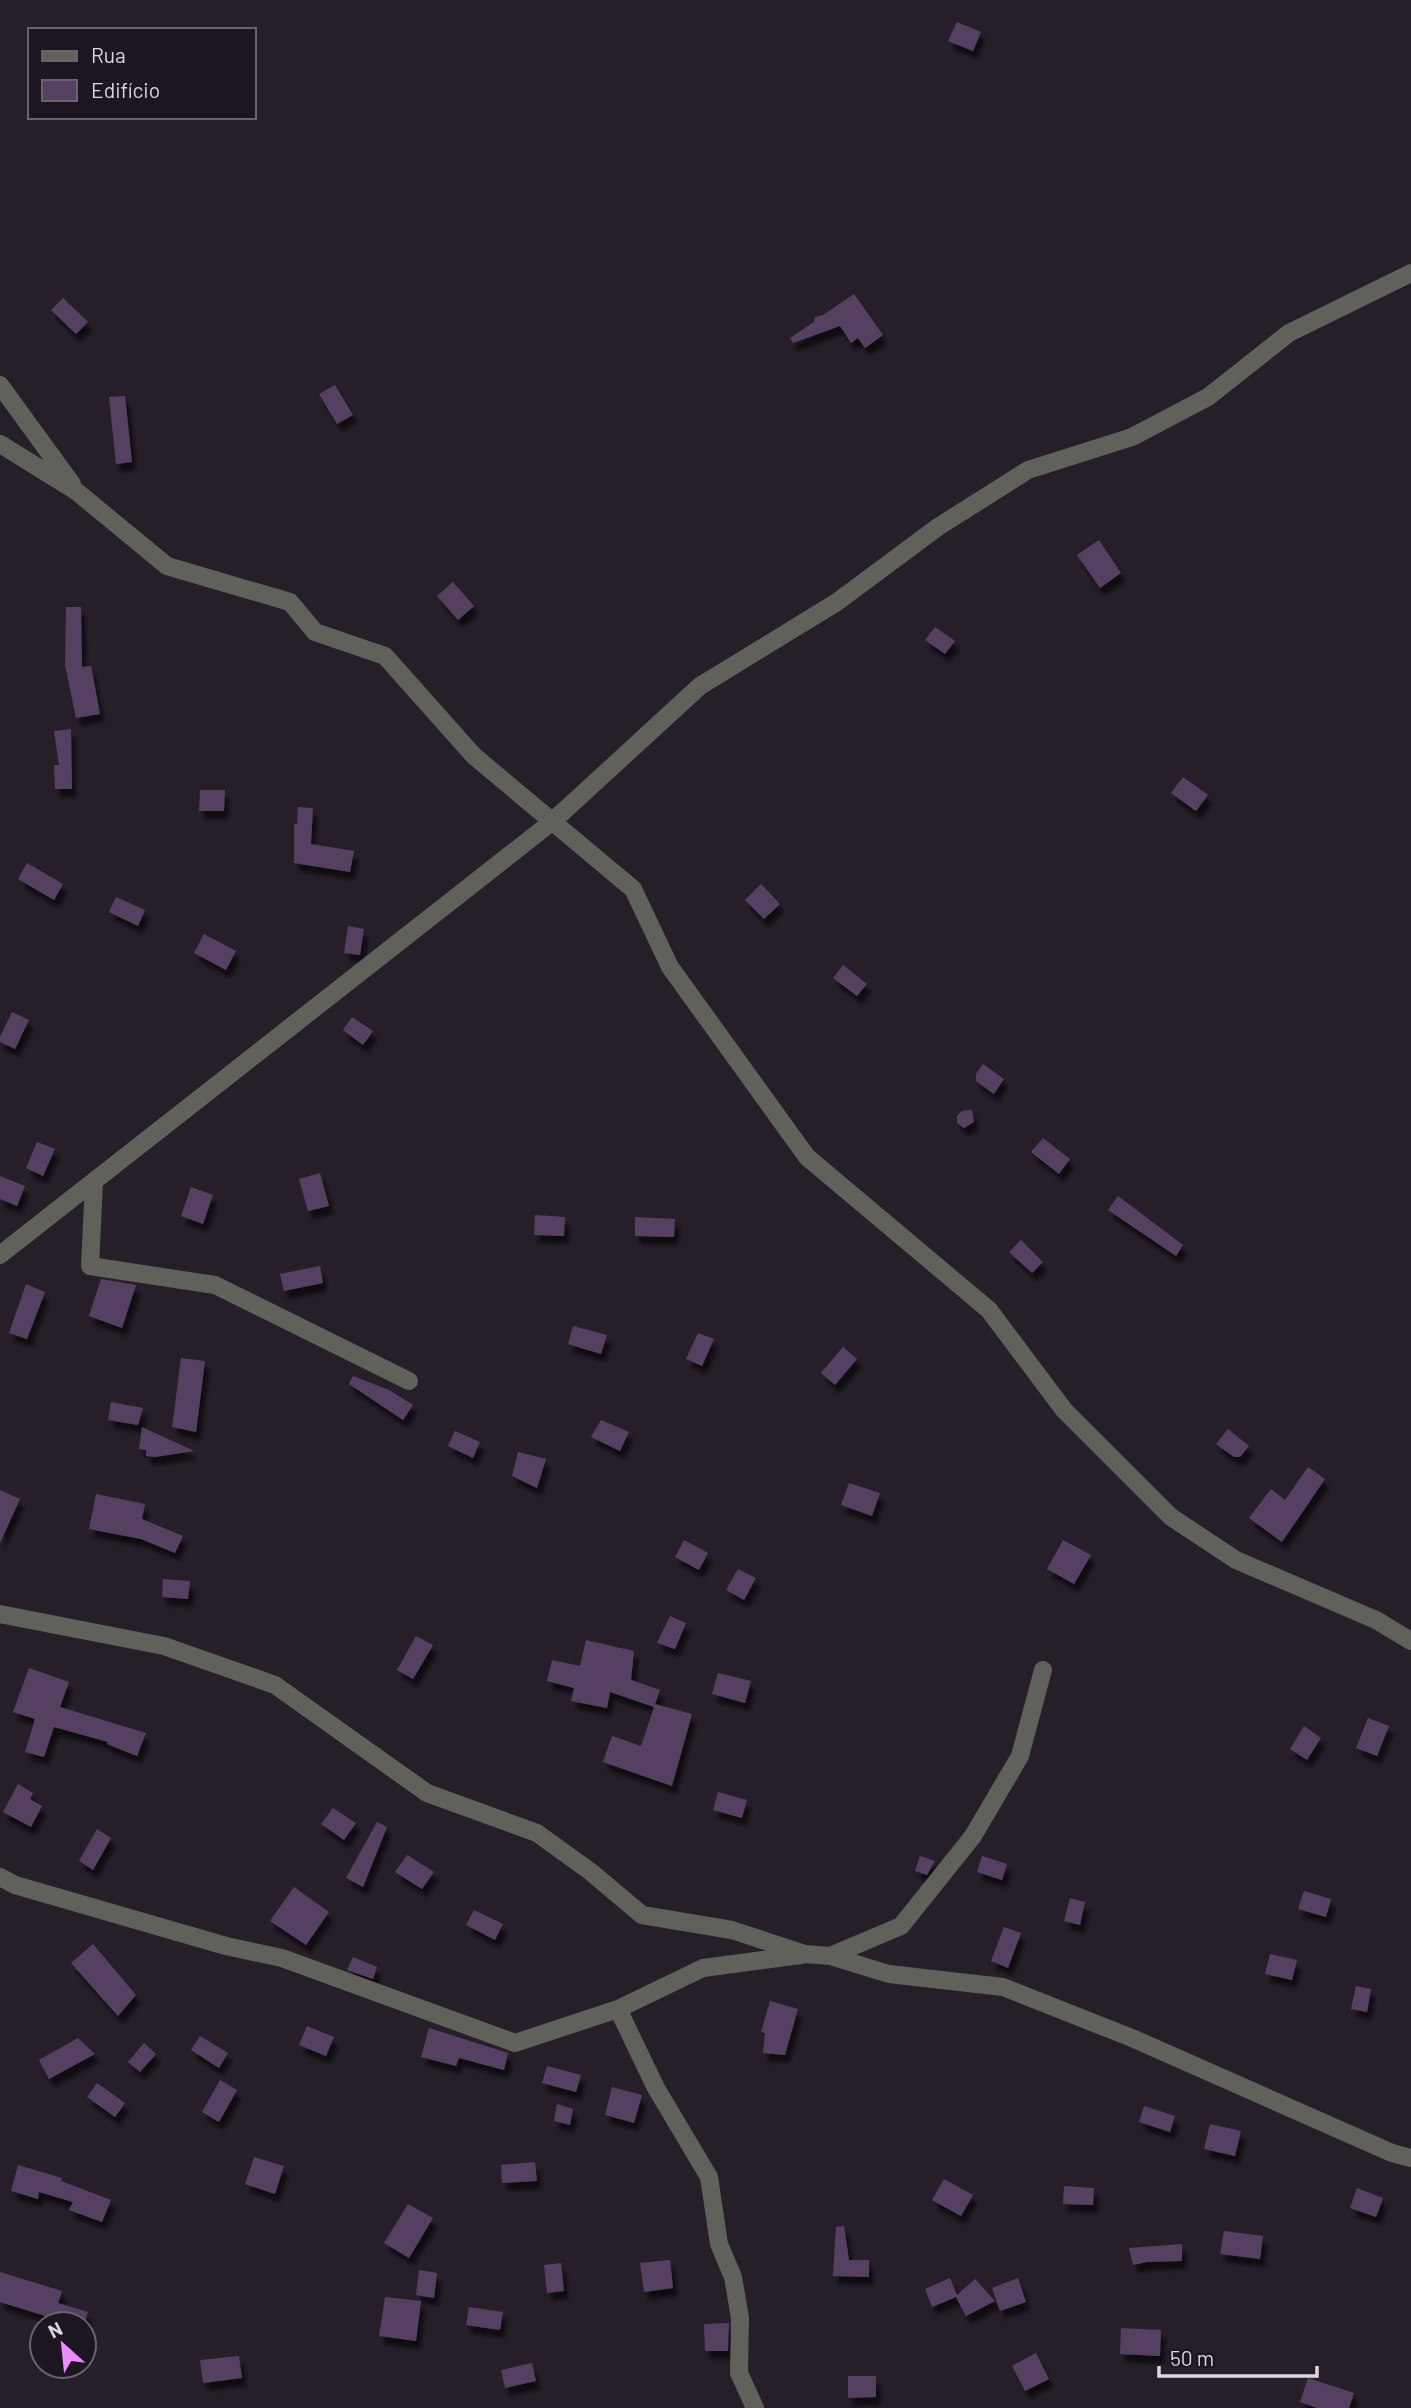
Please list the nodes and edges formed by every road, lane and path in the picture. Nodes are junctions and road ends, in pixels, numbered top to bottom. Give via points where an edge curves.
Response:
1 (1411, 274) edge
2 (0, 385) edge
3 (0, 444) edge
4 (76, 491) junction
5 (553, 821) junction
6 (94, 1182) junction
7 (0, 1255) edge
8 (409, 1381) dead end
9 (0, 1615) edge
10 (1411, 1641) edge
11 (1043, 1670) dead end
12 (0, 1877) edge
13 (804, 1954) junction
14 (830, 1956) junction
15 (618, 2009) junction
16 (1411, 2158) edge
17 (755, 2408) edge

1 - 5 street via 1289,333 1208,397 1132,437 1028,470 938,527 837,602 700,686
2 - 4 street
3 - 4 street
4 - 5 street via 166,566 290,602 315,632 385,656 474,756
5 - 6 street
5 - 10 street via 633,889 670,968 807,1157 989,1310 1064,1410 1171,1517 1236,1560 1376,1620
6 - 7 street
6 - 8 street via 90,1266 215,1285
9 - 13 street via 164,1646 275,1685 427,1793 537,1833 642,1915 732,1930
11 - 14 street via 1020,1756 973,1836 901,1926
12 - 15 street via 226,1946 282,1958 515,2043
13 - 14 street
13 - 15 street via 703,1968
14 - 16 street via 889,1974 1003,1987
15 - 17 street via 656,2088 709,2177 719,2244 733,2277 740,2318 739,2373

